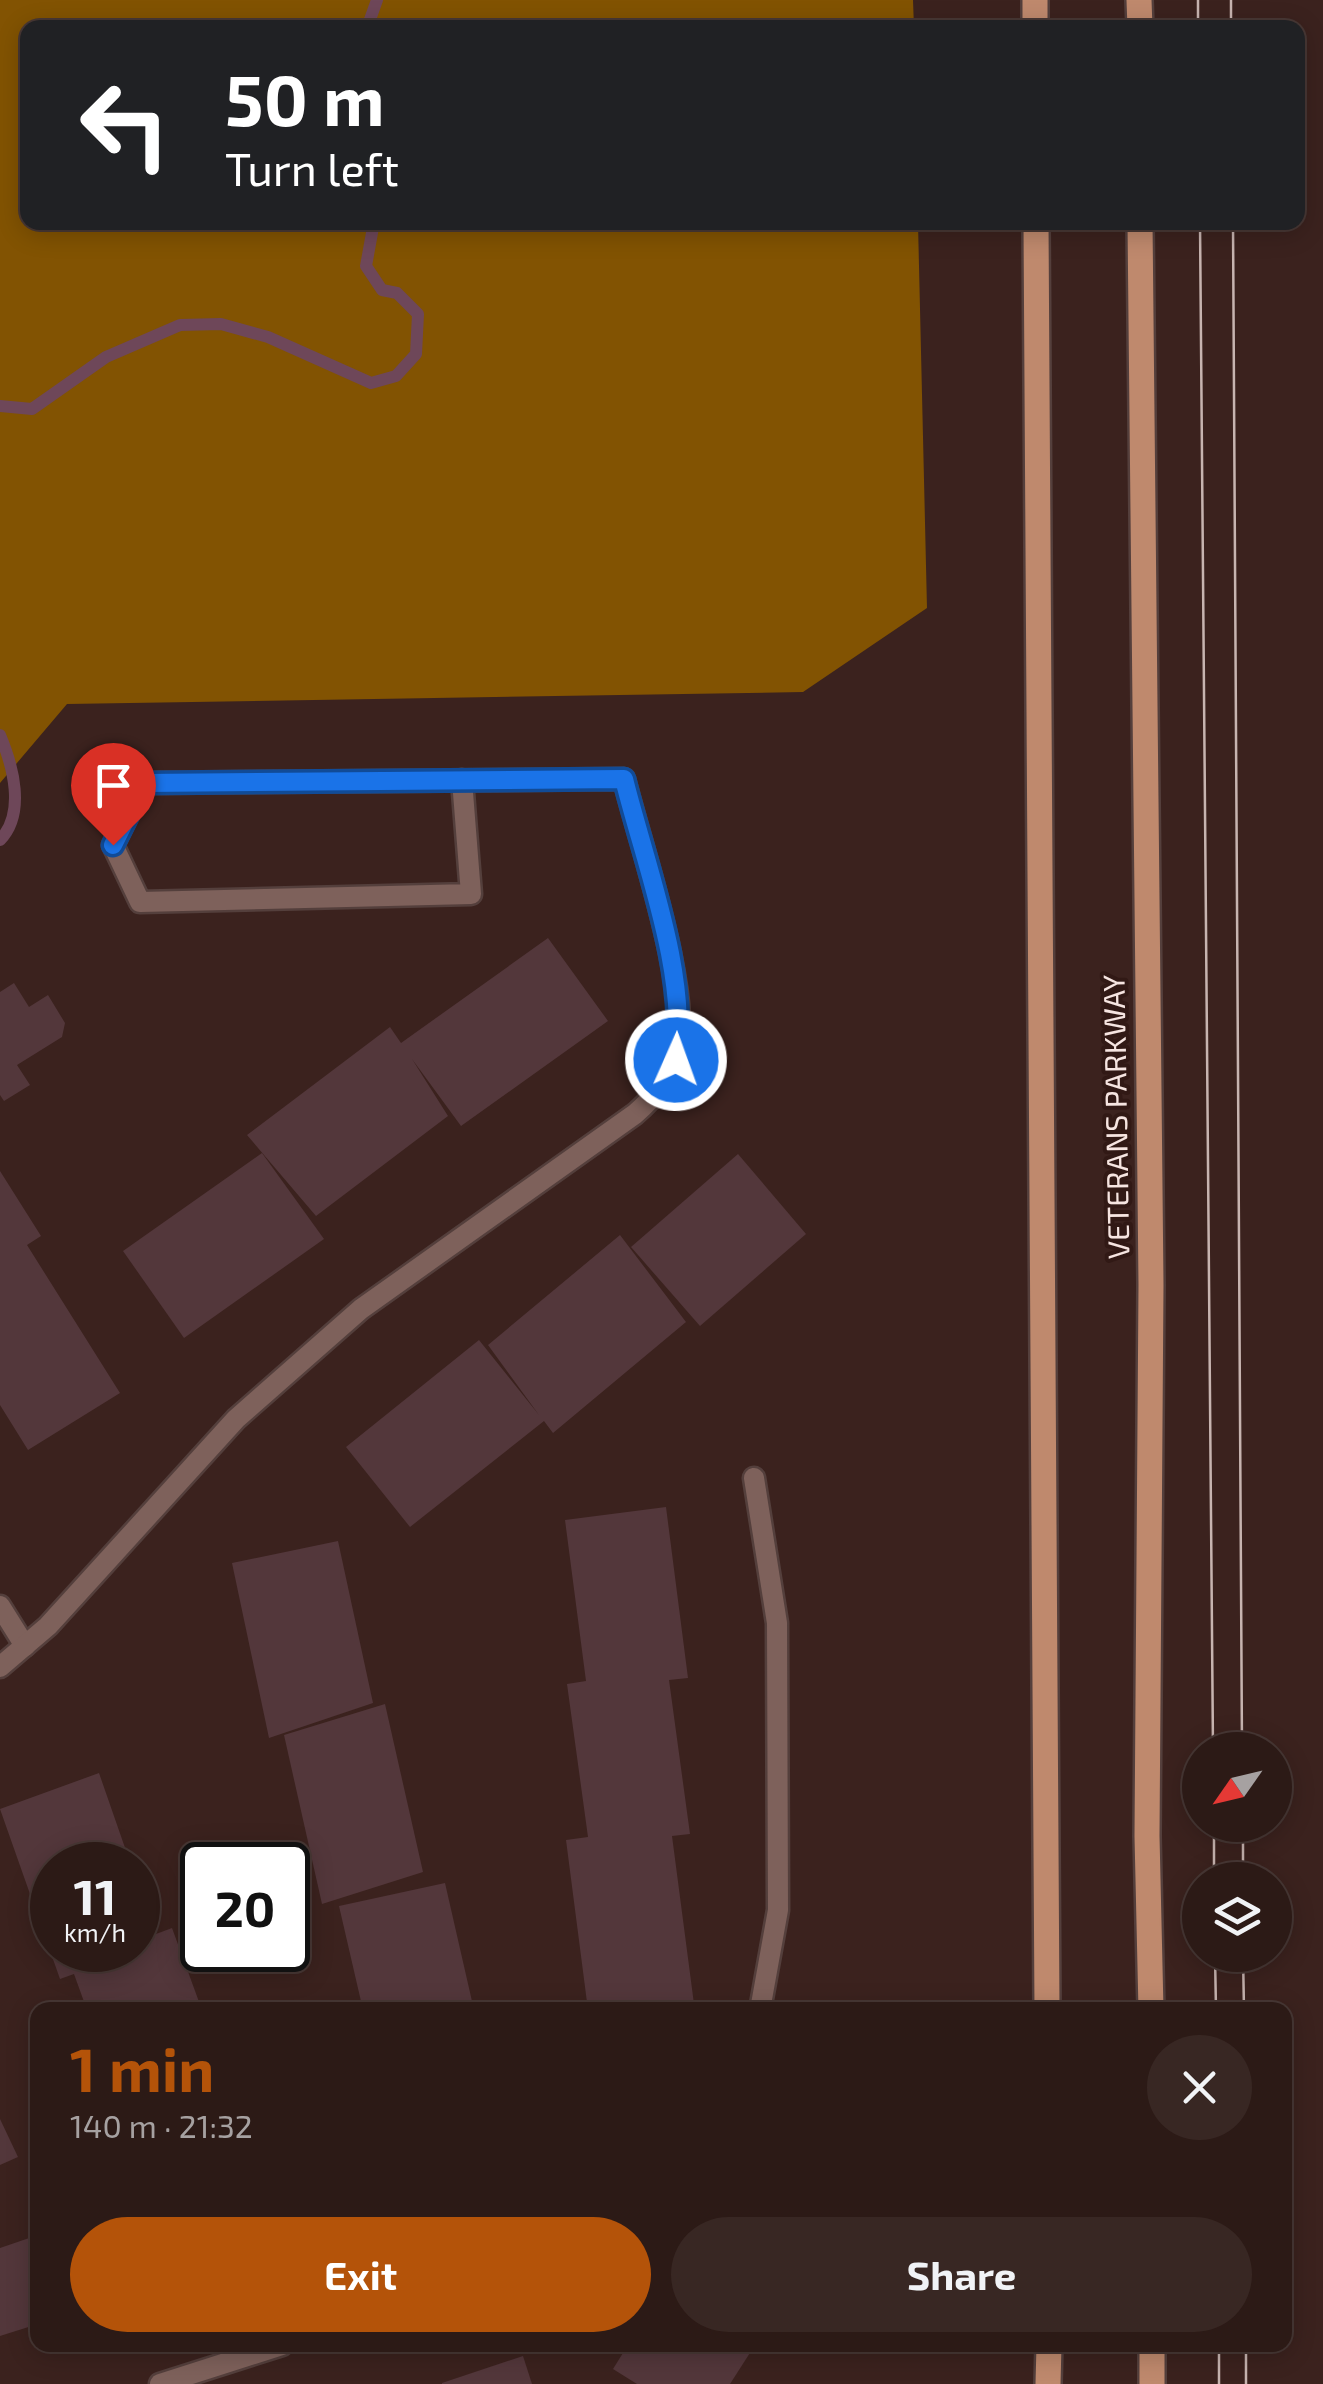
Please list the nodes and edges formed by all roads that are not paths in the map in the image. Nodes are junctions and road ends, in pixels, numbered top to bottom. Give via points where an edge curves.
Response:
1 (1036, 230) edge
2 (1140, 230) edge
3 (462, 780) junction
4 (754, 1478) dead end
5 (0, 1606) edge
6 (25, 1646) junction
7 (0, 1667) edge
8 (761, 2002) edge
9 (1047, 2002) edge
10 (1150, 2002) edge
11 (260, 2352) edge
12 (1050, 2352) edge
13 (1152, 2352) edge
14 (160, 2384) edge
15 (1048, 2384) edge
16 (1152, 2384) edge

1 - 9 main road
2 - 10 main road, VETERANS PARKWAY
3 - 3 lane via 144,783 113,845 140,902 471,894
3 - 6 lane via 624,779 676,988 676,1060 657,1094 635,1114 361,1310 236,1418
4 - 8 lane via 777,1623 778,1910
5 - 6 lane
6 - 7 lane
11 - 14 lane
12 - 15 main road
13 - 16 main road

